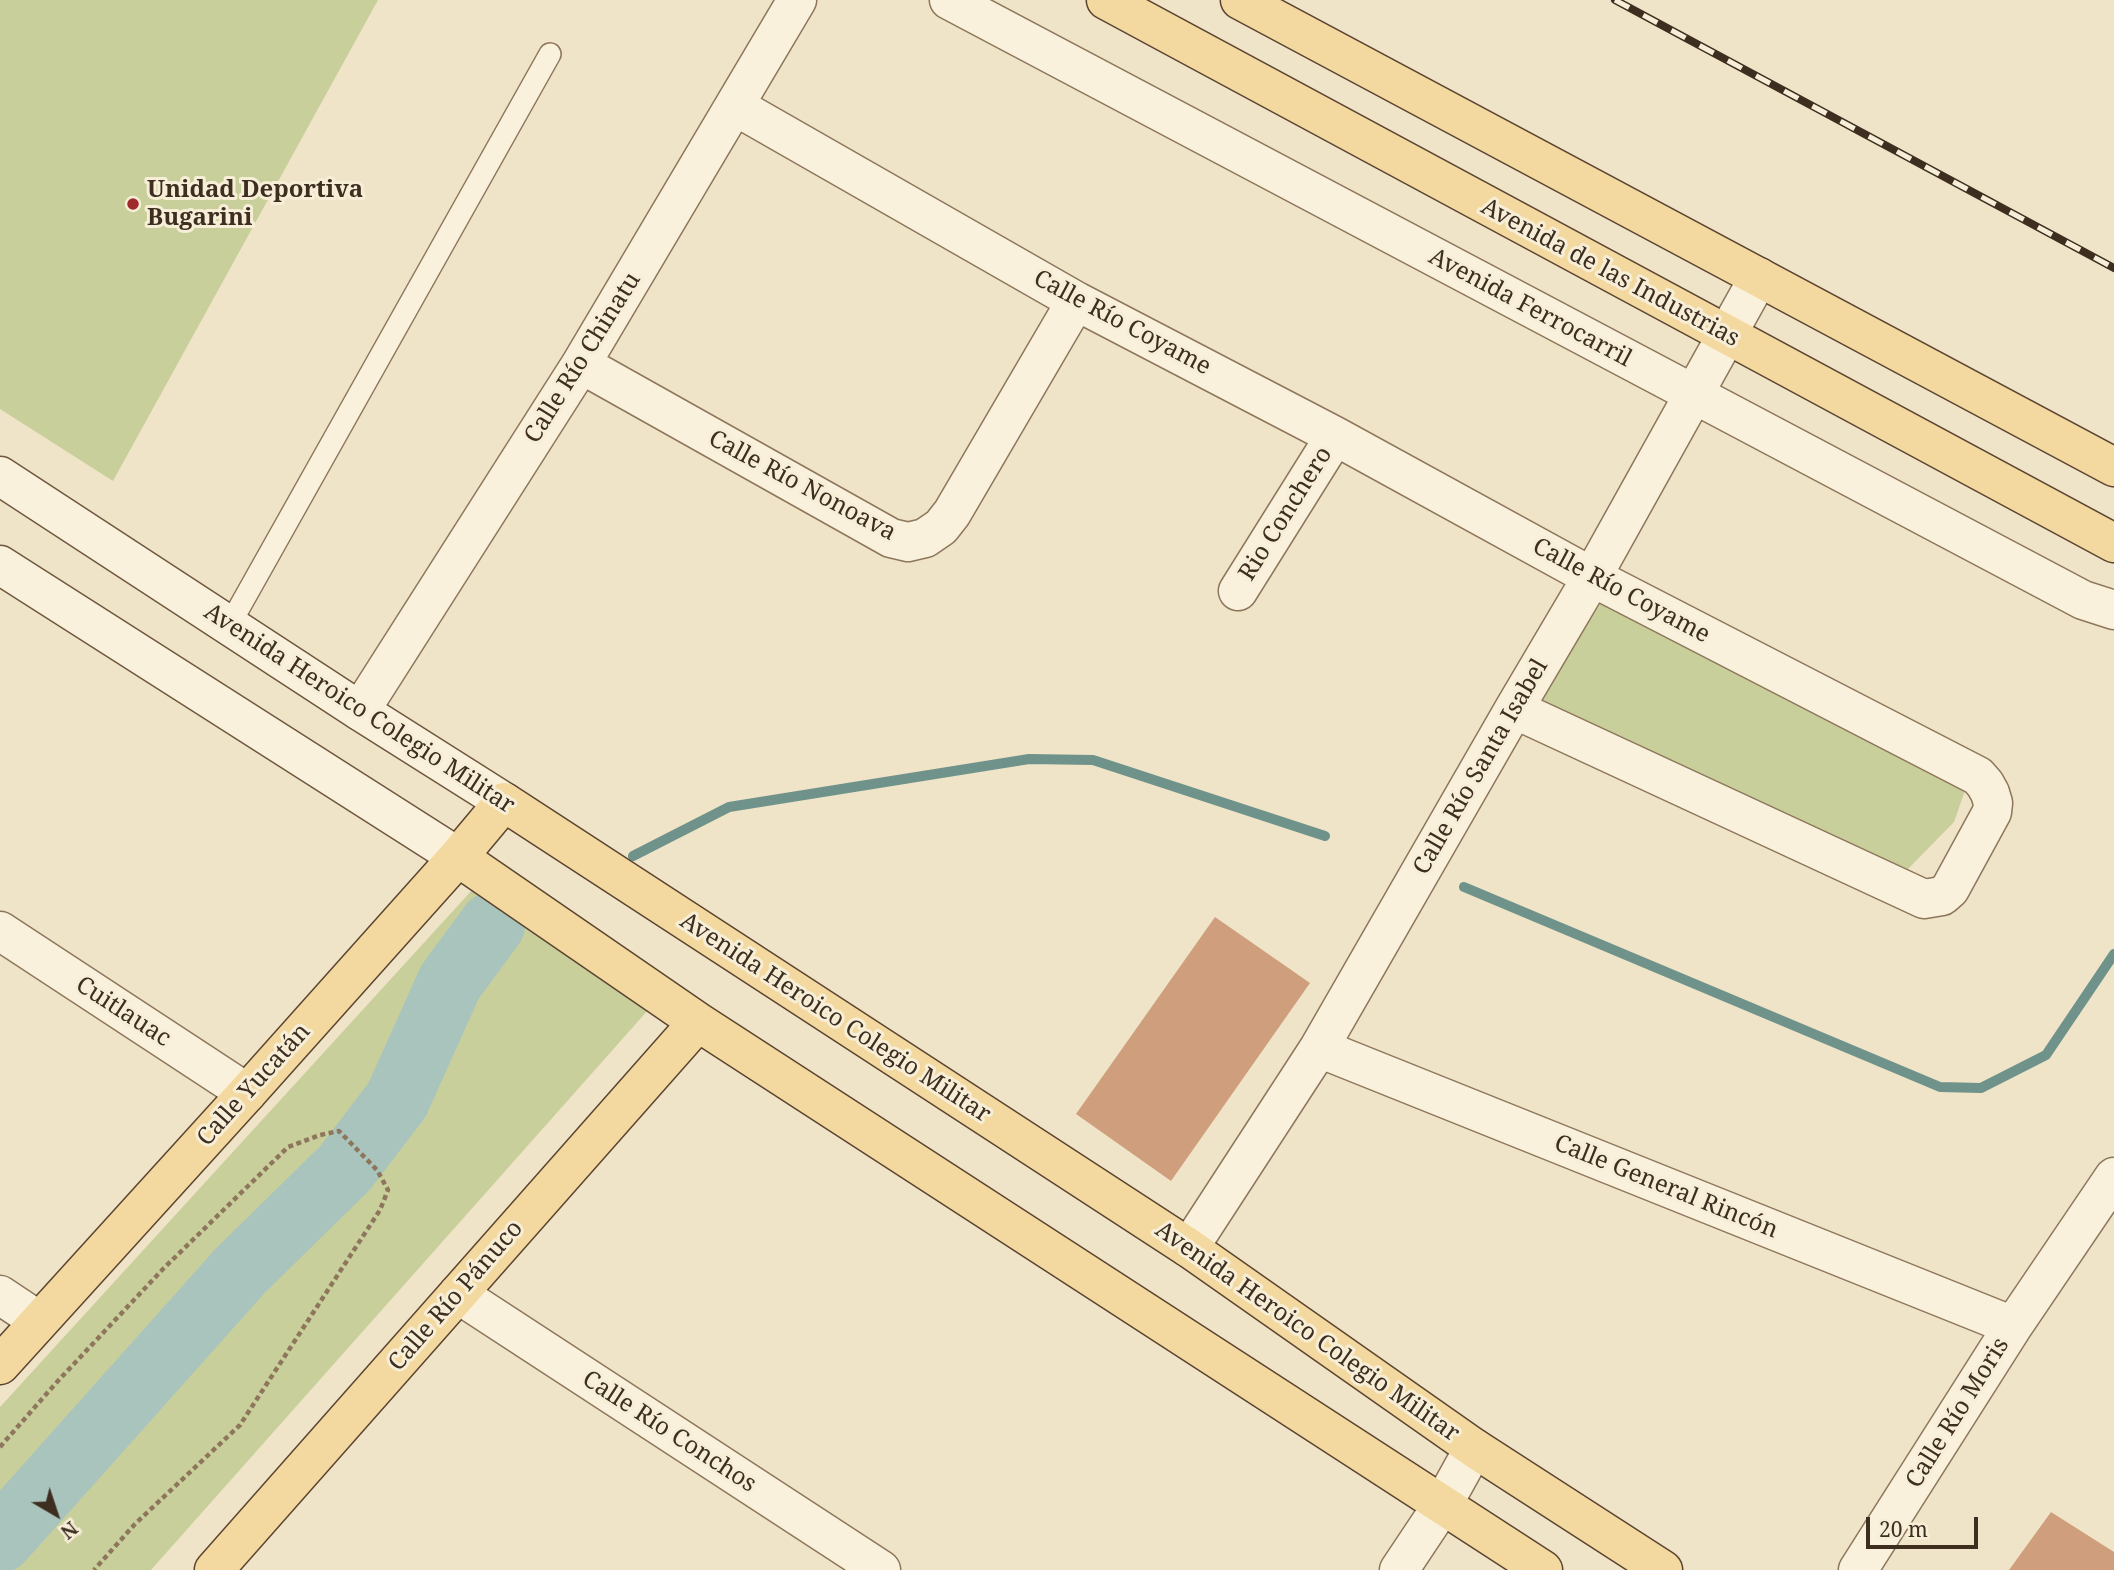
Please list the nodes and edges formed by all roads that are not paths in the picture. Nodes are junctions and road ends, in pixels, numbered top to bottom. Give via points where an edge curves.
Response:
1 (797, 0) edge
2 (949, 0) edge
3 (1106, 0) edge
4 (1240, 0) edge
5 (550, 54) dead end
6 (735, 106) junction
7 (1759, 277) junction
8 (1076, 301) junction
9 (1726, 336) junction
10 (581, 364) junction
11 (1694, 394) junction
12 (1335, 436) junction
13 (2114, 467) edge
14 (0, 476) edge
15 (2114, 543) edge
16 (0, 565) edge
17 (1592, 577) junction
18 (1238, 591) dead end
19 (2114, 610) edge
20 (230, 624) junction
21 (1514, 709) junction
22 (360, 711) junction
23 (504, 802) junction
24 (458, 857) junction
25 (0, 931) edge
26 (698, 1021) junction
27 (1319, 1048) junction
28 (247, 1093) junction
29 (2114, 1177) edge
30 (1189, 1248) junction
31 (458, 1294) junction
32 (0, 1295) edge
33 (38, 1321) junction
34 (2013, 1326) junction
35 (0, 1365) edge
36 (1474, 1448) junction
37 (1443, 1504) junction
38 (222, 1568) edge
39 (881, 1570) edge
40 (1399, 1570) edge
41 (1543, 1570) edge
42 (1663, 1570) edge
43 (1858, 1570) edge

1 - 6 street, Calle Río Chinatu
2 - 11 street, Avenida Ferrocarril
3 - 9 main road, Avenida de las Industrias
4 - 7 main road
5 - 20 lane
6 - 8 street, Calle Río Coyame
6 - 10 street, Calle Río Chinatu
7 - 9 street, Calle Río Santa Isabel
7 - 13 main road
8 - 10 street, Calle Río Nonoava via 952,513 925,538 908,542 891,538
8 - 12 street, Calle Río Coyame
9 - 11 street, Calle Río Santa Isabel
9 - 15 main road, Avenida de las Industrias
10 - 22 street, Calle Río Chinatu
11 - 17 street, Calle Río Santa Isabel
11 - 19 street, Avenida Ferrocarril via 2082,600
12 - 17 street, Calle Río Coyame
12 - 18 street, Rio Conchero
14 - 20 street, Avenida Heroico Colegio Militar
16 - 24 street
17 - 21 street, Calle Río Santa Isabel
17 - 21 street, Calle Río Coyame via 1978,776 1990,793 1992,812 1950,888 1942,896 1924,900
20 - 22 street, Avenida Heroico Colegio Militar
21 - 27 street, Calle Río Santa Isabel
22 - 23 street, Avenida Heroico Colegio Militar
23 - 24 main road, Calle Yucatán
23 - 30 main road, Avenida Heroico Colegio Militar
24 - 26 main road
24 - 28 main road, Calle Yucatán
25 - 28 street, Cuitlauac
26 - 31 main road, Calle Río Pánuco
26 - 37 main road
27 - 30 street, Calle Río Santa Isabel
27 - 34 street, Calle General Rincón
28 - 33 main road, Calle Yucatán
29 - 34 street, Calle Río Moris
30 - 36 main road, Avenida Heroico Colegio Militar
31 - 38 main road, Calle Río Pánuco
31 - 39 street, Calle Río Conchos
32 - 33 street
33 - 35 main road, Calle Yucatán
34 - 43 street, Calle Río Moris
36 - 37 street
36 - 42 main road, Avenida Heroico Colegio Militar
37 - 40 street
37 - 41 main road

